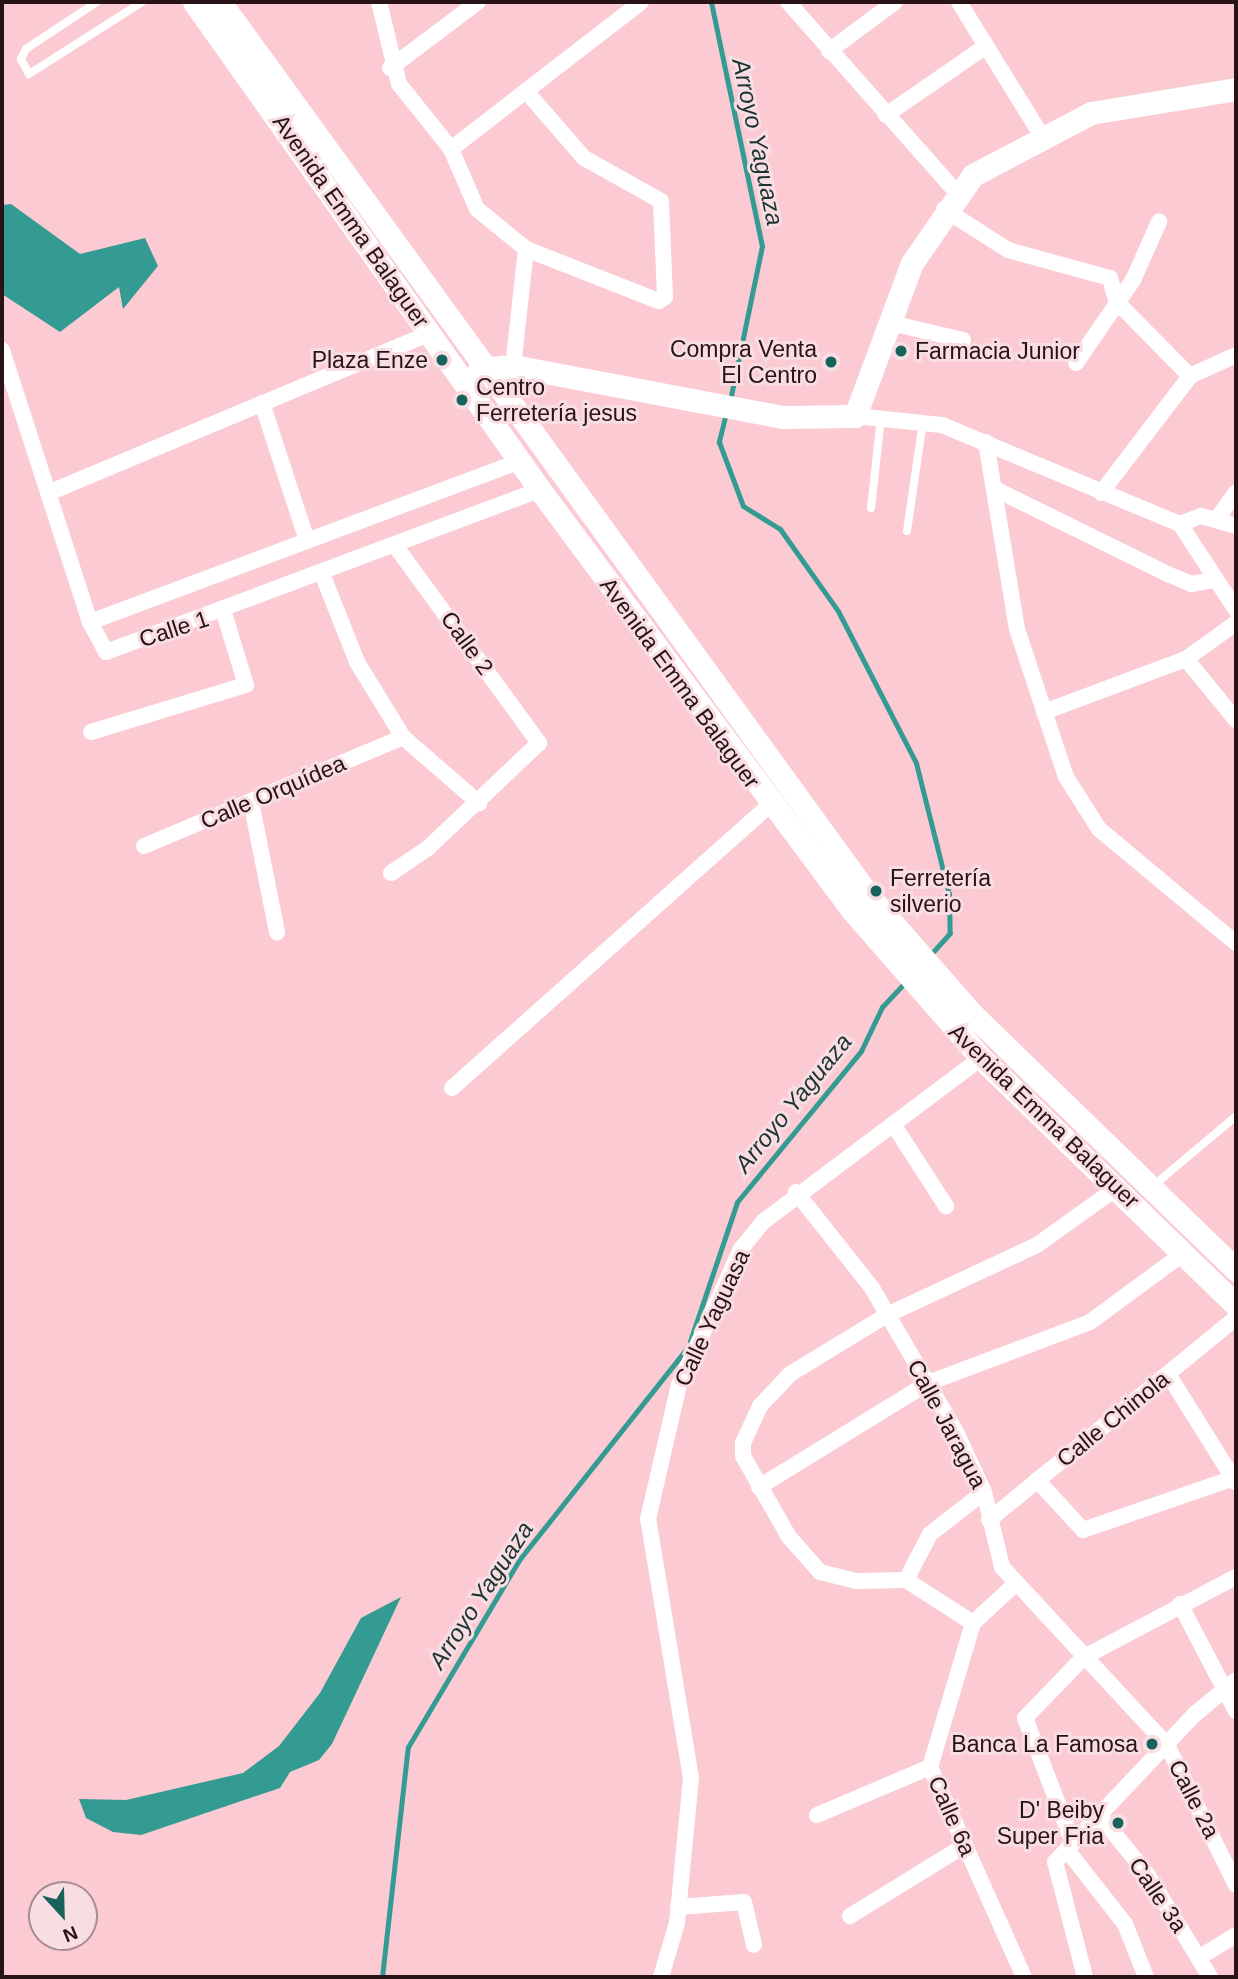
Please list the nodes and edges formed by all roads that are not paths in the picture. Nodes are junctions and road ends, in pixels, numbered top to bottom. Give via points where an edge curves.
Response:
1 (97, 2) edge
2 (142, 2) edge
3 (194, 2) edge
4 (220, 2) edge
5 (379, 2) edge
6 (478, 2) edge
7 (641, 2) edge
8 (788, 2) edge
9 (895, 2) edge
10 (959, 2) edge
11 (986, 46) junction
12 (828, 51) junction
13 (390, 68) junction
14 (1236, 89) edge
15 (526, 91) junction
16 (886, 114) junction
17 (1041, 135) junction
18 (451, 149) junction
19 (950, 200) junction
20 (1159, 222) dead end
21 (526, 250) junction
22 (1116, 300) junction
23 (891, 323) junction
24 (431, 333) junction
25 (963, 340) dead end
26 (2, 350) edge
27 (1236, 355) edge
28 (1076, 363) dead end
29 (488, 366) junction
30 (513, 366) junction
31 (459, 373) junction
32 (1190, 376) junction
33 (262, 403) junction
34 (881, 415) junction
35 (855, 416) junction
36 (923, 421) junction
37 (986, 442) junction
38 (520, 461) junction
39 (995, 489) junction
40 (540, 490) junction
41 (1236, 492) edge
42 (48, 493) junction
43 (1101, 493) junction
44 (871, 508) dead end
45 (1216, 520) junction
46 (1180, 524) junction
47 (1236, 526) edge
48 (907, 531) dead end
49 (307, 541) junction
50 (397, 548) junction
51 (323, 576) junction
52 (1214, 580) junction
53 (1236, 610) edge
54 (225, 612) junction
55 (90, 622) junction
56 (1236, 623) edge
57 (1186, 659) junction
58 (729, 711) junction
59 (1044, 712) junction
60 (1236, 720) edge
61 (710, 725) junction
62 (91, 732) dead end
63 (403, 737) junction
64 (251, 802) junction
65 (479, 803) junction
66 (769, 806) junction
67 (144, 846) dead end
68 (391, 873) dead end
69 (861, 903) junction
70 (277, 932) dead end
71 (1236, 943) edge
72 (981, 1058) junction
73 (452, 1088) dead end
74 (1236, 1116) edge
75 (893, 1124) junction
76 (1118, 1187) junction
77 (1149, 1190) junction
78 (796, 1192) junction
79 (946, 1206) dead end
80 (1184, 1253) junction
81 (1236, 1270) edge
82 (1236, 1305) edge
83 (887, 1315) junction
84 (1236, 1318) edge
85 (1168, 1374) junction
86 (928, 1383) junction
87 (1037, 1480) junction
88 (1234, 1481) edge
89 (759, 1487) junction
90 (984, 1492) junction
91 (989, 1520) junction
92 (1236, 1577) edge
93 (906, 1580) junction
94 (1014, 1585) junction
95 (1180, 1604) junction
96 (972, 1623) junction
97 (1084, 1657) junction
98 (1231, 1684) edge
99 (1236, 1711) edge
100 (1167, 1745) junction
101 (930, 1767) junction
102 (817, 1815) dead end
103 (1100, 1816) junction
104 (964, 1846) junction
105 (1065, 1852) junction
106 (1236, 1885) edge
107 (678, 1908) junction
108 (850, 1916) dead end
109 (1236, 1935) edge
110 (754, 1945) dead end
111 (1200, 1957) junction
112 (661, 1977) edge
113 (1024, 1977) edge
114 (1085, 1977) edge
115 (1146, 1977) edge
116 (1210, 1977) edge

1 - 2 lane via 26,49 21,59 29,74
3 - 24 street, Avenida Emma Balaguer
4 - 29 street, Avenida Emma Balaguer
5 - 13 street
6 - 13 street
7 - 15 street
8 - 12 street
9 - 12 street
10 - 11 street
11 - 16 street
11 - 17 street
12 - 16 street
13 - 18 street
14 - 17 street via 1112,108
15 - 18 street
15 - 21 street via 584,158 661,201 665,297 659,301
16 - 19 street
17 - 19 street
18 - 21 street via 477,209
19 - 22 street via 1008,250 1110,278
19 - 23 street via 912,263
20 - 22 street via 1133,280
21 - 30 street
22 - 28 street
22 - 32 street
23 - 25 street
23 - 35 street
24 - 31 street, Avenida Emma Balaguer
24 - 33 street
26 - 42 street, Calle 1
27 - 32 street
29 - 30 street
29 - 31 street
29 - 58 street, Avenida Emma Balaguer
30 - 35 street via 688,404 784,417
31 - 38 street, Avenida Emma Balaguer
32 - 43 street
33 - 42 street
33 - 49 street
34 - 35 street
34 - 36 street
34 - 44 lane
36 - 37 street
36 - 48 lane
37 - 39 street
37 - 43 street
38 - 40 street, Avenida Emma Balaguer
38 - 49 street
39 - 52 street via 1191,584
39 - 59 street via 1017,629
40 - 50 street, Calle 1
40 - 61 street, Avenida Emma Balaguer
41 - 45 street
42 - 55 street, Calle 1
43 - 46 street
45 - 46 street via 1187,517
45 - 47 street
46 - 52 street
49 - 55 street
50 - 51 street, Calle 1
50 - 65 street, Calle 2 via 537,737 537,749
51 - 54 street, Calle 1
51 - 63 street via 357,662
52 - 53 street
54 - 55 street, Calle 1 via 106,652
54 - 62 street via 246,685
56 - 57 street
57 - 59 street
57 - 60 street
58 - 61 street
58 - 69 street, Avenida Emma Balaguer
59 - 71 street via 1066,778 1099,829
61 - 66 street, Avenida Emma Balaguer
63 - 64 street, Calle Orquídea
63 - 65 street
64 - 67 street, Calle Orquídea
64 - 70 street
65 - 68 street
66 - 69 street, Avenida Emma Balaguer
66 - 73 street
69 - 72 street, Avenida Emma Balaguer via 954,1029
69 - 77 street, Avenida Emma Balaguer
72 - 75 street, Calle Yaguasa
72 - 76 street, Avenida Emma Balaguer
74 - 77 lane
75 - 78 street, Calle Yaguasa
75 - 79 street
76 - 80 street, Avenida Emma Balaguer
76 - 83 street via 1037,1245
77 - 81 street, Avenida Emma Balaguer
78 - 83 street, Calle Jaragua
78 - 107 street, Calle Yaguasa via 741,1249 679,1385 648,1519 690,1772
80 - 82 street, Avenida Emma Balaguer
80 - 86 street via 1090,1322
83 - 86 street, Calle Jaragua
83 - 89 street via 790,1374 760,1406 743,1443
84 - 85 street, Calle Chinola
85 - 87 street, Calle Chinola
85 - 88 street
86 - 89 street
86 - 90 street, Calle Jaragua
87 - 88 street via 1083,1530
87 - 91 street, Calle Chinola
89 - 93 street via 820,1572 856,1581
90 - 91 street, Calle Jaragua
90 - 93 street via 930,1534
91 - 94 street, Calle Jaragua via 992,1545
92 - 95 street
93 - 96 street
94 - 96 street
94 - 97 street, Calle Jaragua
95 - 97 street
95 - 98 street
96 - 101 street, Calle 6a
97 - 100 street, Calle 2a
97 - 105 street via 1025,1718
98 - 99 street
98 - 100 street
100 - 103 street
100 - 106 street, Calle 2a
101 - 102 street
101 - 104 street, Calle 6a
103 - 105 street
103 - 111 street, Calle 3a via 1147,1874
104 - 108 street
104 - 113 street, Calle 6a
105 - 114 street
105 - 115 street via 1125,1924
107 - 110 street via 744,1902
107 - 112 street, Calle Yaguasa
109 - 111 street
111 - 116 street, Calle 3a

